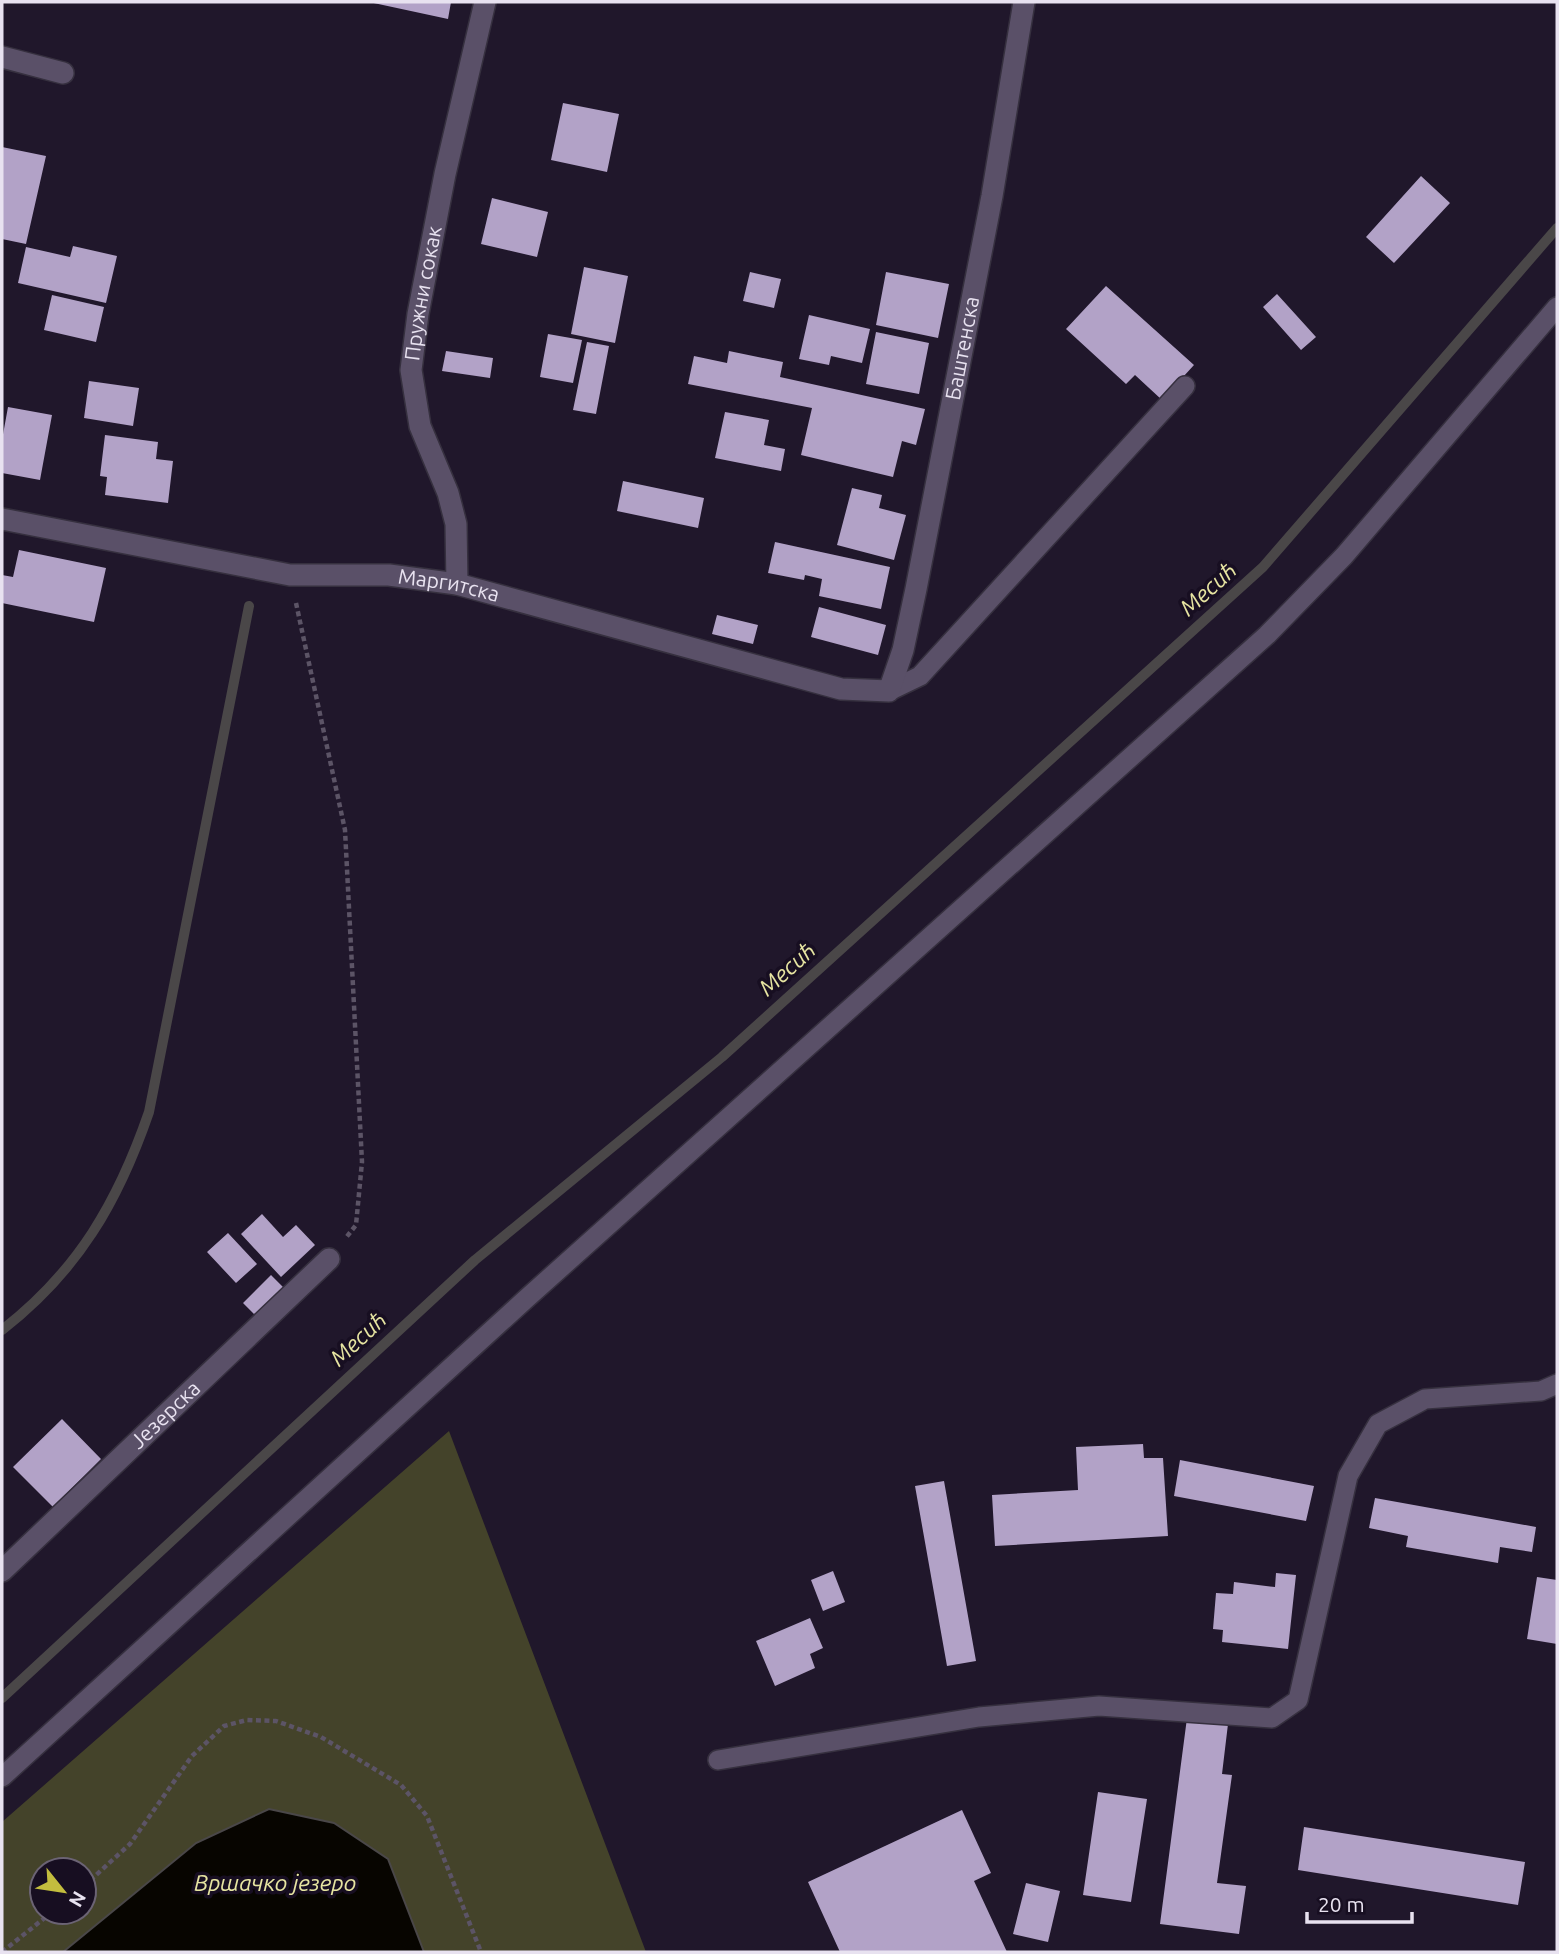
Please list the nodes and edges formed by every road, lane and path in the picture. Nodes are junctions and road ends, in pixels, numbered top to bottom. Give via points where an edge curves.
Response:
1 (485, 2) edge
2 (1024, 2) edge
3 (2, 57) edge
4 (62, 73) dead end
5 (1557, 307) edge
6 (1185, 386) dead end
7 (2, 519) edge
8 (290, 575) junction
9 (457, 583) junction
10 (889, 691) junction
11 (329, 1259) joint
12 (1557, 1384) edge
13 (2, 1571) edge
14 (718, 1760) dead end
15 (2, 1777) edge
16 (98, 1873) edge
17 (34, 1926) edge
18 (2, 1952) edge
19 (481, 1952) edge

1 - 9 street, Пружни сокак via 445,174 411,370 419,426 456,524
2 - 10 street, Баштенска via 919,576
3 - 4 street
5 - 15 lane via 1344,556 1268,635 527,1298
6 - 10 lane via 920,676
7 - 8 street, Маргитска
8 - 9 street, Маргитска via 389,575
8 - 11 path via 345,830 362,1162 356,1226
9 - 10 street, Маргитска via 841,689
11 - 13 street, Језерска
12 - 14 lane via 1541,1391 1425,1399 1378,1424 1348,1476 1298,1700 1272,1718 1099,1706 979,1717
16 - 19 path via 130,1844 192,1756 224,1726 247,1720 276,1721 321,1737 401,1785 428,1816
17 - 18 path

